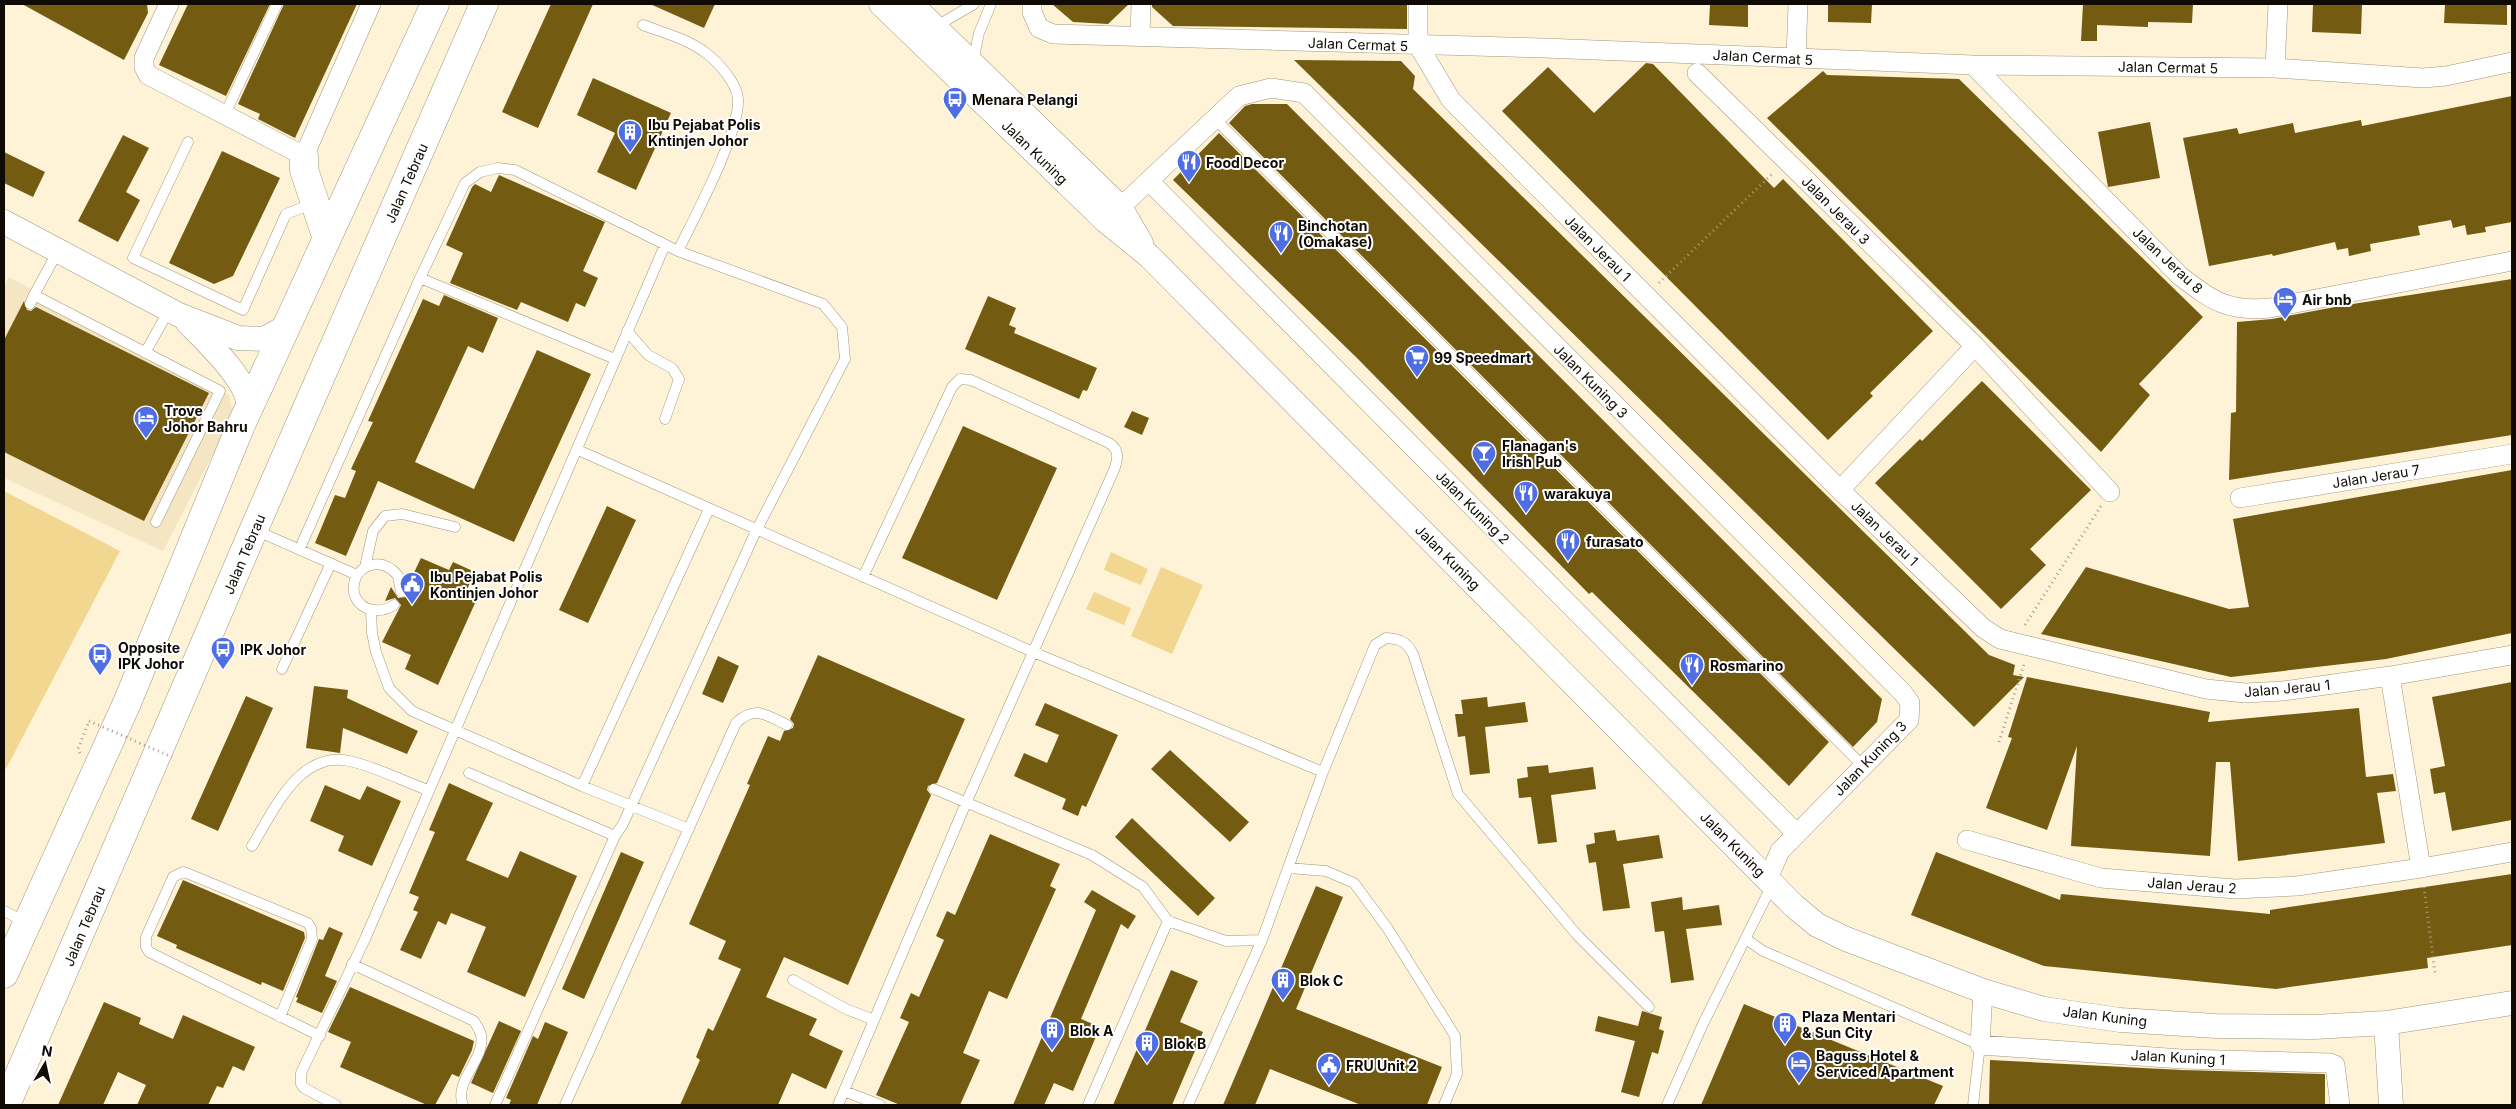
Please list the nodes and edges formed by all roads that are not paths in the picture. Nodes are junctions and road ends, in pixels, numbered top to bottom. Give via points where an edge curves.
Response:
1 (169, 4) edge
2 (277, 4) edge
3 (371, 4) edge
4 (435, 4) edge
5 (484, 4) edge
6 (881, 4) edge
7 (974, 4) edge
8 (990, 4) edge
9 (1032, 4) edge
10 (1141, 4) edge
11 (1418, 4) edge
12 (1798, 4) edge
13 (2278, 4) edge
14 (913, 5) edge
15 (643, 24) dead end
16 (926, 33) junction
17 (1140, 37) junction
18 (1418, 45) junction
19 (1796, 58) junction
20 (2512, 62) edge
21 (972, 64) junction
22 (1973, 65) junction
23 (2275, 68) junction
24 (1697, 73) dead end
25 (225, 114) junction
26 (1215, 119) junction
27 (188, 142) dead end
28 (304, 156) junction
29 (1149, 180) junction
30 (315, 203) junction
31 (1113, 214) junction
32 (4, 222) edge
33 (327, 239) junction
34 (664, 245) junction
35 (58, 250) junction
36 (678, 251) junction
37 (2512, 261) edge
38 (420, 278) junction
39 (174, 312) junction
40 (284, 328) junction
41 (628, 331) junction
42 (1975, 346) junction
43 (145, 353) junction
44 (615, 359) junction
45 (665, 419) dead end
46 (241, 425) junction
47 (578, 450) junction
48 (2512, 454) edge
49 (1840, 490) junction
50 (2110, 492) road end
51 (2240, 498) dead end
52 (709, 509) junction
53 (156, 522) dead end
54 (455, 527) dead end
55 (254, 530) junction
56 (756, 531) junction
57 (300, 548) junction
58 (331, 563) junction
59 (361, 571) junction
60 (863, 577) junction
61 (401, 592) dead end
62 (394, 605) dead end
63 (371, 611) junction
64 (1033, 652) junction
65 (2512, 655) edge
66 (282, 669) dead end
67 (2390, 676) junction
68 (787, 725) dead end
69 (453, 730) junction
70 (1863, 766) junction
71 (1323, 772) junction
72 (468, 773) dead end
73 (582, 786) junction
74 (428, 790) junction
75 (934, 790) dead end
76 (966, 803) junction
77 (631, 805) junction
78 (689, 829) junction
79 (1797, 834) junction
80 (615, 836) junction
81 (1967, 840) dead end
82 (252, 846) dead end
83 (1780, 852) junction
84 (2512, 852) edge
85 (1749, 860) junction
86 (1288, 868) junction
87 (2421, 868) junction
88 (1771, 881) junction
89 (15, 917) edge
90 (1168, 921) junction
91 (1746, 939) junction
92 (1262, 940) junction
93 (352, 964) junction
94 (4, 974) edge
95 (793, 980) dead end
96 (1983, 992) junction
97 (2512, 1004) edge
98 (1649, 1006) dead end
99 (280, 1017) junction
100 (874, 1020) junction
101 (2386, 1023) junction
102 (320, 1036) junction
103 (1980, 1045) junction
104 (844, 1091) junction
105 (6, 1105) edge
106 (336, 1105) edge
107 (463, 1105) edge
108 (496, 1105) edge
109 (565, 1105) edge
110 (838, 1105) edge
111 (880, 1105) edge
112 (1088, 1105) edge
113 (1188, 1105) edge
114 (1444, 1105) edge
115 (1667, 1105) edge
116 (1973, 1105) edge
117 (2340, 1105) edge
118 (2391, 1105) edge

1 - 25 street via 144,58 148,75
2 - 25 lane
3 - 28 street
4 - 33 highway
5 - 55 highway, Jalan Tebrau
6 - 16 street, Jalan Kuning
7 - 16 lane
8 - 21 lane
9 - 17 street, Jalan Cermat 5 via 1039,28 1054,34
10 - 17 street
11 - 18 street
12 - 19 street
13 - 23 street
14 - 16 street, Jalan Kuning
15 - 36 lane via 706,53 734,86 738,99 736,119 720,161
16 - 21 street, Jalan Kuning
16 - 31 street, Jalan Kuning
17 - 18 street, Jalan Cermat 5
18 - 19 street, Jalan Cermat 5
18 - 49 street, Jalan Jerau 1 via 1451,100
19 - 22 street, Jalan Cermat 5
20 - 23 street, Jalan Cermat 5 via 2423,78
21 - 31 street, Jalan Kuning
22 - 23 street, Jalan Cermat 5
22 - 37 street, Jalan Jerau 8 via 2180,276 2210,300 2246,310 2270,308
24 - 42 street, Jalan Jerau 3
25 - 28 street
26 - 29 street, Jalan Kuning 3
26 - 70 lane
26 - 70 street, Jalan Kuning 3 via 1239,96 1271,88 1304,93 1903,693 1910,703 1909,720
27 - 30 lane via 133,258 243,310 286,214
28 - 30 highway via 304,170
29 - 31 street, Jalan Kuning 3
29 - 79 street, Jalan Kuning 2
30 - 33 highway
31 - 85 street, Jalan Kuning via 1148,256
32 - 35 street
33 - 40 highway
34 - 36 lane
34 - 38 lane via 515,170 498,168 480,172 465,183
34 - 41 lane
35 - 39 street
35 - 43 lane via 32,300
36 - 56 lane via 823,304 842,327 845,359
38 - 44 lane
38 - 57 lane
39 - 40 street via 250,340 264,339
39 - 43 lane
39 - 46 street via 228,365 242,385 248,408
40 - 46 highway
41 - 44 lane
41 - 45 lane via 648,355 672,368 679,379
42 - 49 street
42 - 50 street, Jalan Jerau 3
43 - 53 lane via 220,392
44 - 47 lane
46 - 89 highway via 127,703
47 - 52 lane
47 - 69 lane
48 - 51 street, Jalan Jerau 7
49 - 67 street, Jalan Jerau 1 via 1983,628 2000,638 2206,689 2245,693
52 - 56 lane
52 - 73 lane
54 - 59 lane via 402,514 385,516 373,531
55 - 57 lane
55 - 105 highway, Jalan Tebrau
56 - 60 lane
56 - 77 lane
57 - 58 lane
58 - 59 lane
58 - 66 lane
59 - 61 lane via 380,564 391,568 398,576
59 - 63 lane via 353,586 355,596
60 - 64 lane
60 - 64 lane via 952,387 960,379 971,380 1109,443 1117,450 1114,470
62 - 63 lane via 379,612
63 - 69 lane via 376,652 389,688 412,711
64 - 71 lane
64 - 76 lane
65 - 67 street, Jalan Jerau 1
67 - 87 street
68 - 78 lane via 760,712 746,713 736,723
69 - 73 lane
69 - 74 lane
70 - 79 street, Jalan Kuning 3
71 - 86 lane
71 - 98 lane via 1376,646 1386,638 1407,644 1458,794 1578,936
72 - 80 lane
73 - 77 lane
74 - 82 lane via 348,760 333,760 308,767 290,785
74 - 93 lane
75 - 76 lane
76 - 90 lane via 1092,855 1142,887
76 - 100 lane
77 - 78 lane
77 - 80 lane
78 - 109 lane
79 - 83 street, Jalan Kuning 3
80 - 108 lane
81 - 87 street, Jalan Jerau 2 via 2101,878 2235,890 2297,886
83 - 85 street
83 - 88 street, Jalan Kuning 3
84 - 87 street, Jalan Jerau 2
85 - 88 street, Jalan Kuning
86 - 92 lane
86 - 114 lane via 1326,871 1354,883 1388,928 1455,1036 1457,1074
88 - 91 lane
88 - 96 street, Jalan Kuning via 1817,925 1887,956
89 - 94 highway
90 - 92 lane via 1226,941
90 - 112 lane
91 - 103 lane via 1764,952
91 - 115 lane
92 - 113 lane
93 - 102 lane
93 - 107 lane via 474,1021 481,1036 479,1050 461,1092
95 - 100 lane via 846,1009
96 - 101 street, Jalan Kuning via 2044,1009 2120,1020 2285,1027
96 - 103 street
97 - 101 street, Jalan Kuning
99 - 99 lane via 149,952 146,937 173,877 184,872 308,923 312,939
99 - 102 lane
100 - 104 lane
101 - 118 street
102 - 106 lane via 301,1073 301,1084 308,1092
103 - 116 lane
103 - 117 street, Jalan Kuning 1 via 2182,1059 2330,1063 2335,1065
104 - 110 lane
104 - 111 lane

